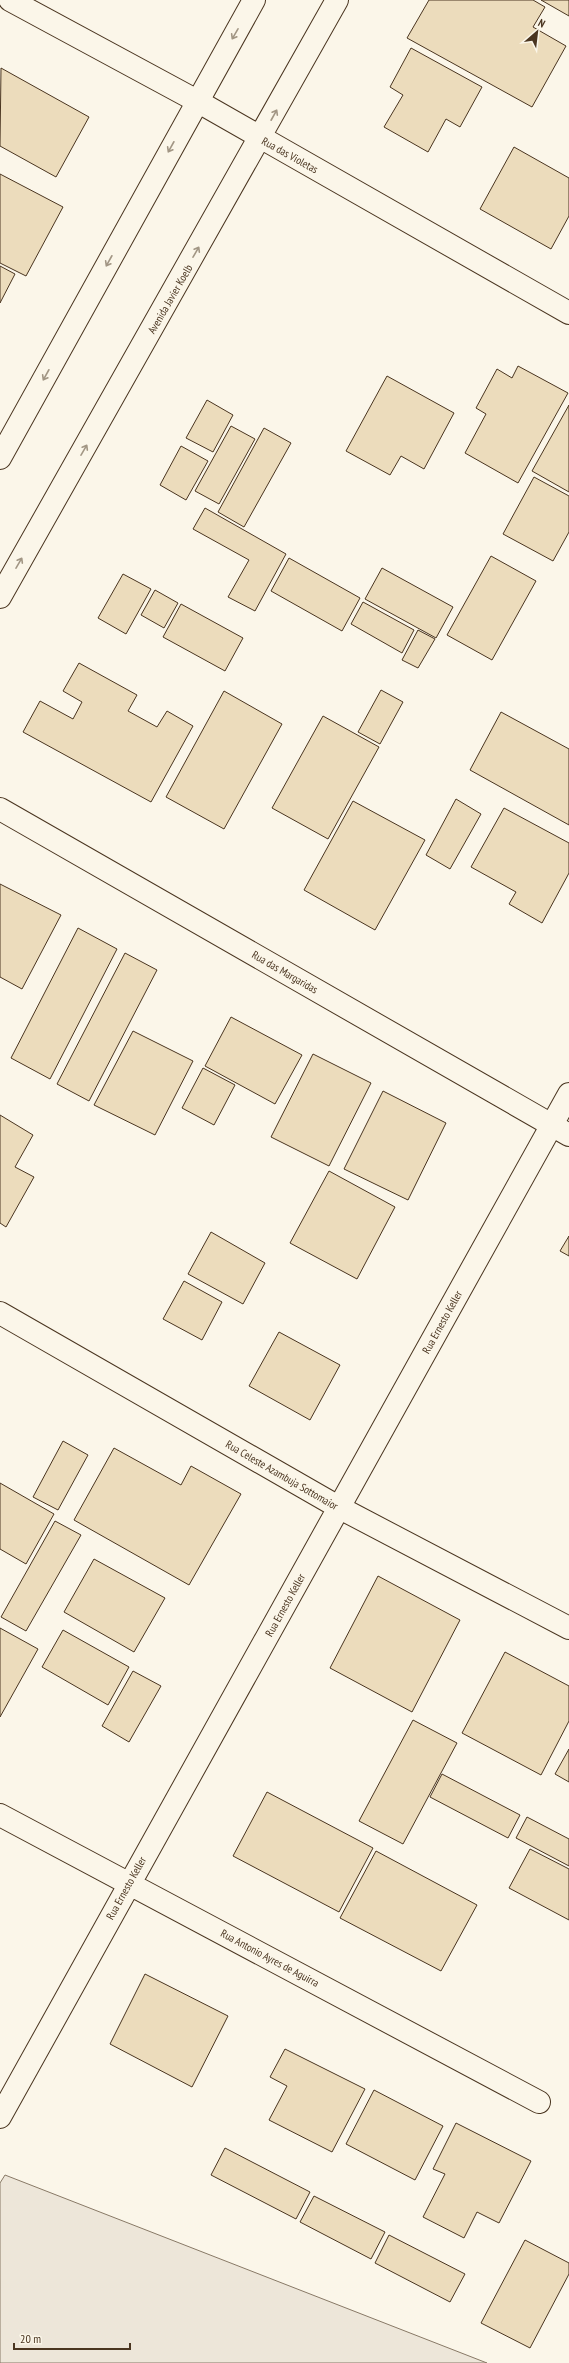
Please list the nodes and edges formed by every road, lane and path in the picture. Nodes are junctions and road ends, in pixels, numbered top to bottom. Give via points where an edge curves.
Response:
1 (10, 0) edge
2 (254, 0) edge
3 (338, 0) edge
4 (196, 101) junction
5 (261, 139) junction
6 (569, 313) edge
7 (0, 458) edge
8 (0, 597) edge
9 (0, 809) edge
10 (569, 1094) edge
11 (560, 1130) edge
12 (0, 1313) edge
13 (340, 1508) junction
14 (569, 1628) edge
15 (0, 1814) edge
16 (128, 1883) junction
17 (539, 2102) dead end
18 (0, 2117) edge

1 - 4 street, Rua das Violetas
2 -> 4 street
5 -> 3 street, Avenida Javier Koelb
4 - 5 street, Rua das Violetas
4 -> 7 street
5 - 6 street, Rua das Violetas
8 -> 5 street, Avenida Javier Koelb
9 - 11 street, Rua das Margaridas
10 - 11 street, Rua Ernesto Keller
11 - 13 street, Rua Ernesto Keller
12 - 13 street, Rua Celeste Azambuja Sottomaior
13 - 14 street, Rua Celeste Azambuja Sottomaior
13 - 16 street, Rua Ernesto Keller
15 - 16 street, Rua Antonio Ayres de Aguirra
16 - 17 street, Rua Antonio Ayres de Aguirra
16 - 18 street, Rua Ernesto Keller

